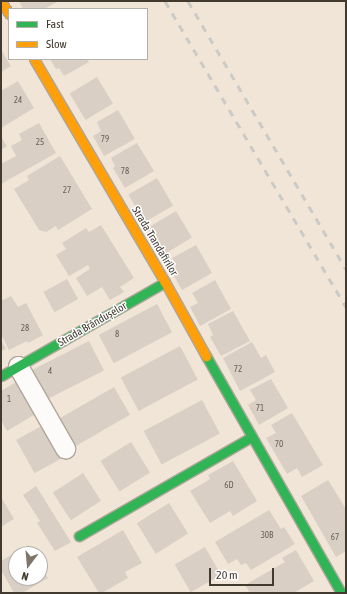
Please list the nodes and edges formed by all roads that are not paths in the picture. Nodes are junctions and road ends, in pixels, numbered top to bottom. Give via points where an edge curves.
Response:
1 (1, 1) edge
2 (8, 12) edge
3 (35, 60) edge
4 (166, 282) junction
5 (18, 366) junction
6 (1, 376) edge
7 (251, 437) junction
8 (65, 448) dead end
9 (79, 536) dead end
10 (341, 593) edge

1 - 2 street
3 - 4 street, Strada Trandafirilor
4 - 5 street, Strada Brândușelor
4 - 7 street, Strada Trandafirilor
5 - 6 street, Strada Brândușelor
5 - 8 street
7 - 9 street
7 - 10 street, Strada Trandafirilor

